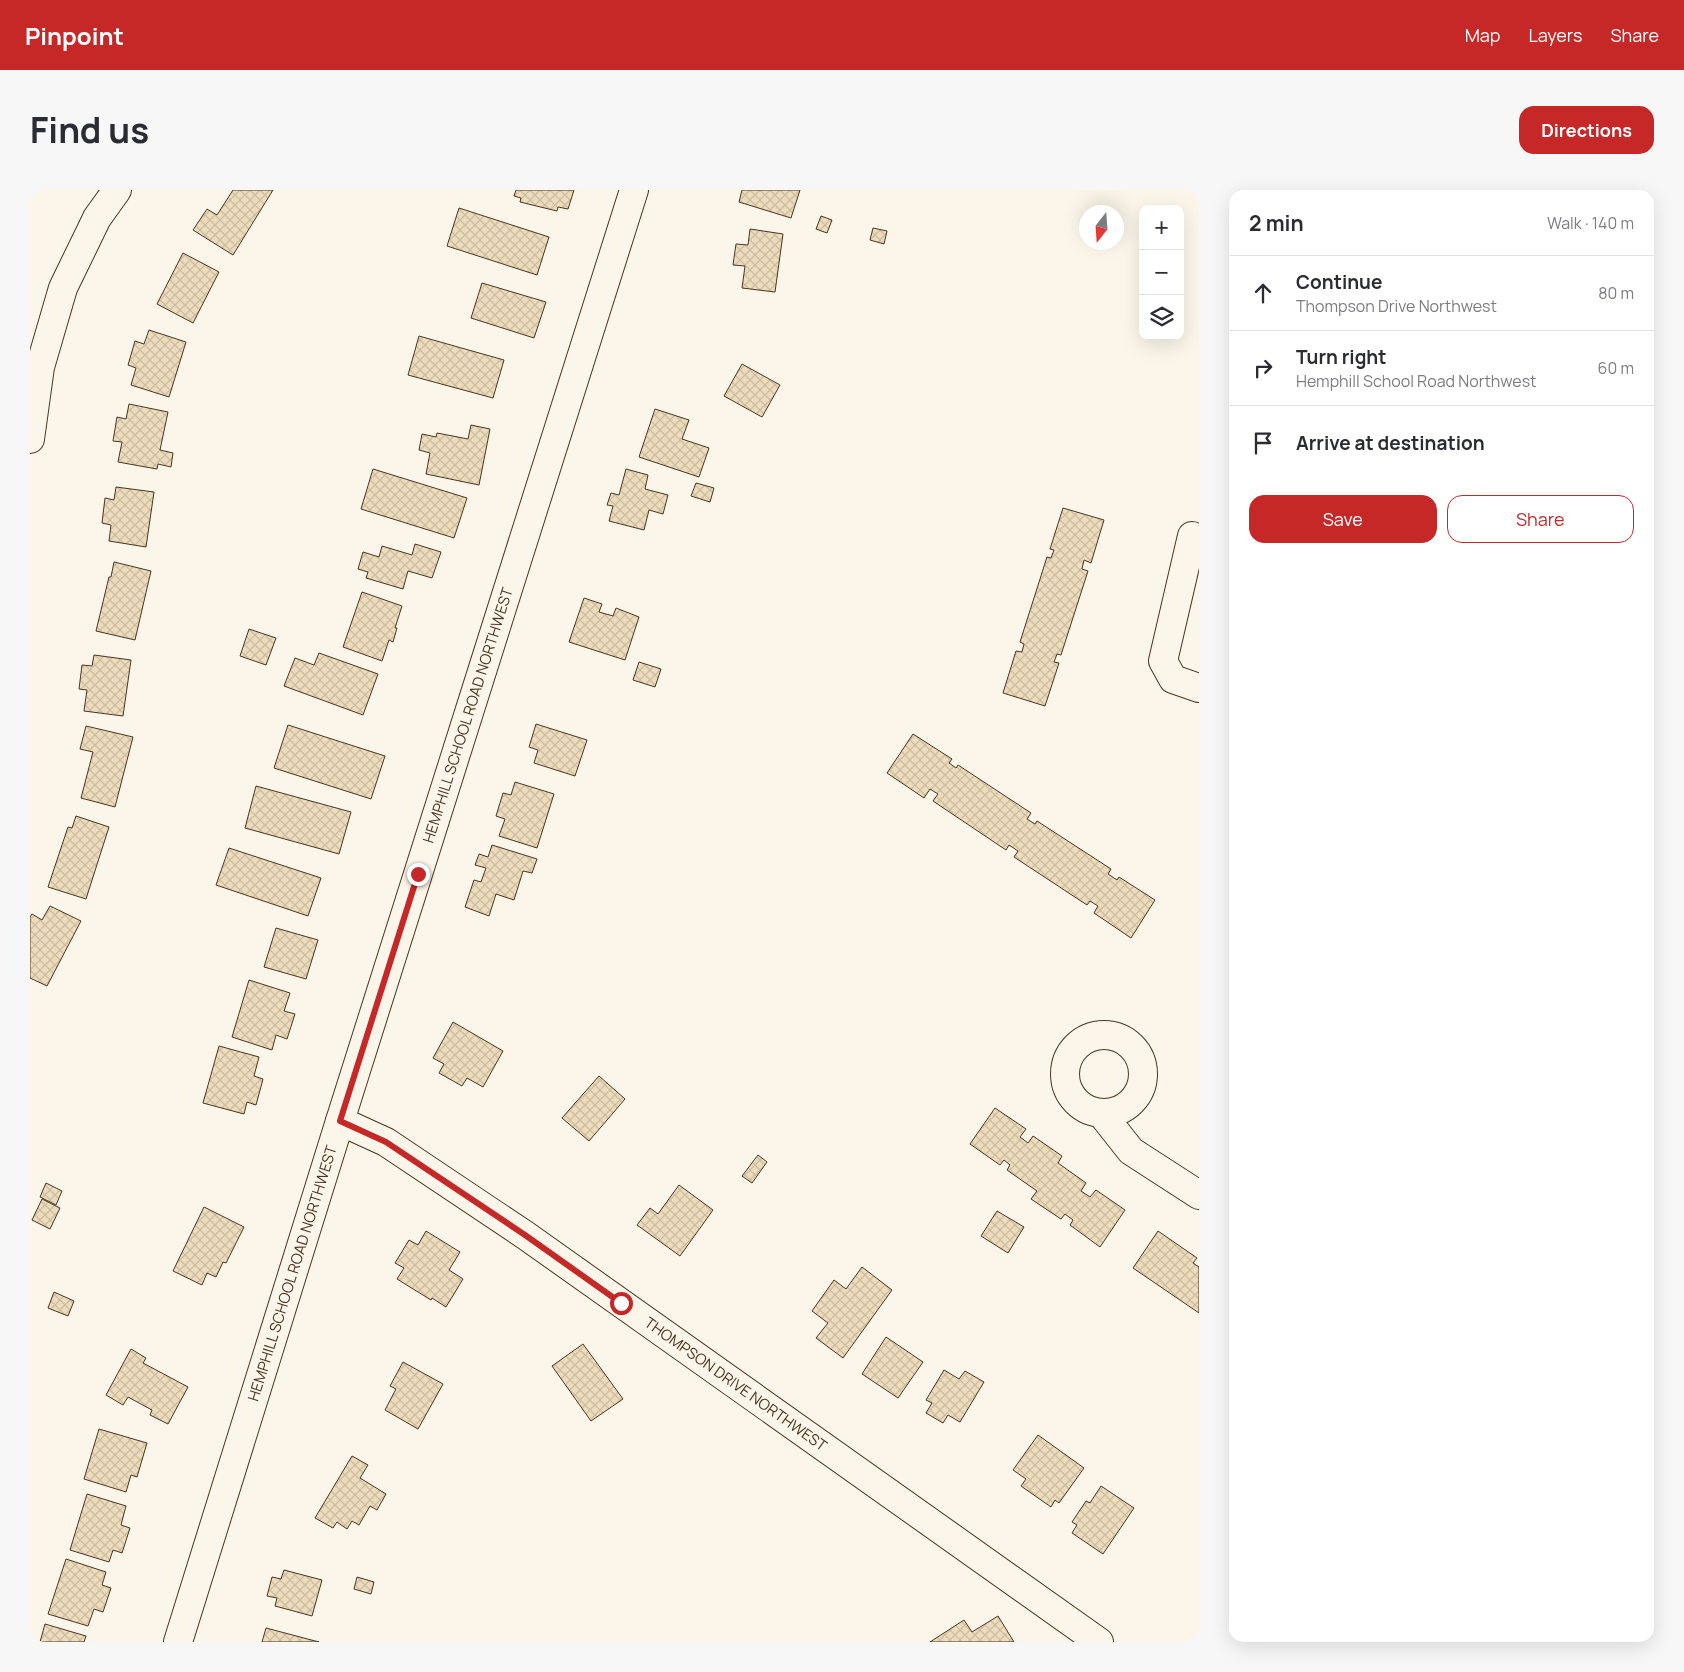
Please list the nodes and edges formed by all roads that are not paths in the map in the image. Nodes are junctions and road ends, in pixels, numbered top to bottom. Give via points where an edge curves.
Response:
1 (117, 190) edge
2 (634, 190) edge
3 (30, 439) edge
4 (1192, 536) dead end
5 (1199, 688) edge
6 (1101, 1113) dead end
7 (340, 1121) junction
8 (1199, 1195) edge
9 (178, 1642) edge
10 (1099, 1642) edge

1 - 3 street via 97,218 63,288 40,367
2 - 7 street, HEMPHILL SCHOOL ROAD NORTHWEST
4 - 5 street via 1163,661 1173,679
6 - 8 street via 1131,1151
7 - 9 street, HEMPHILL SCHOOL ROAD NORTHWEST
7 - 10 street, THOMPSON DRIVE NORTHWEST via 386,1142 525,1235

